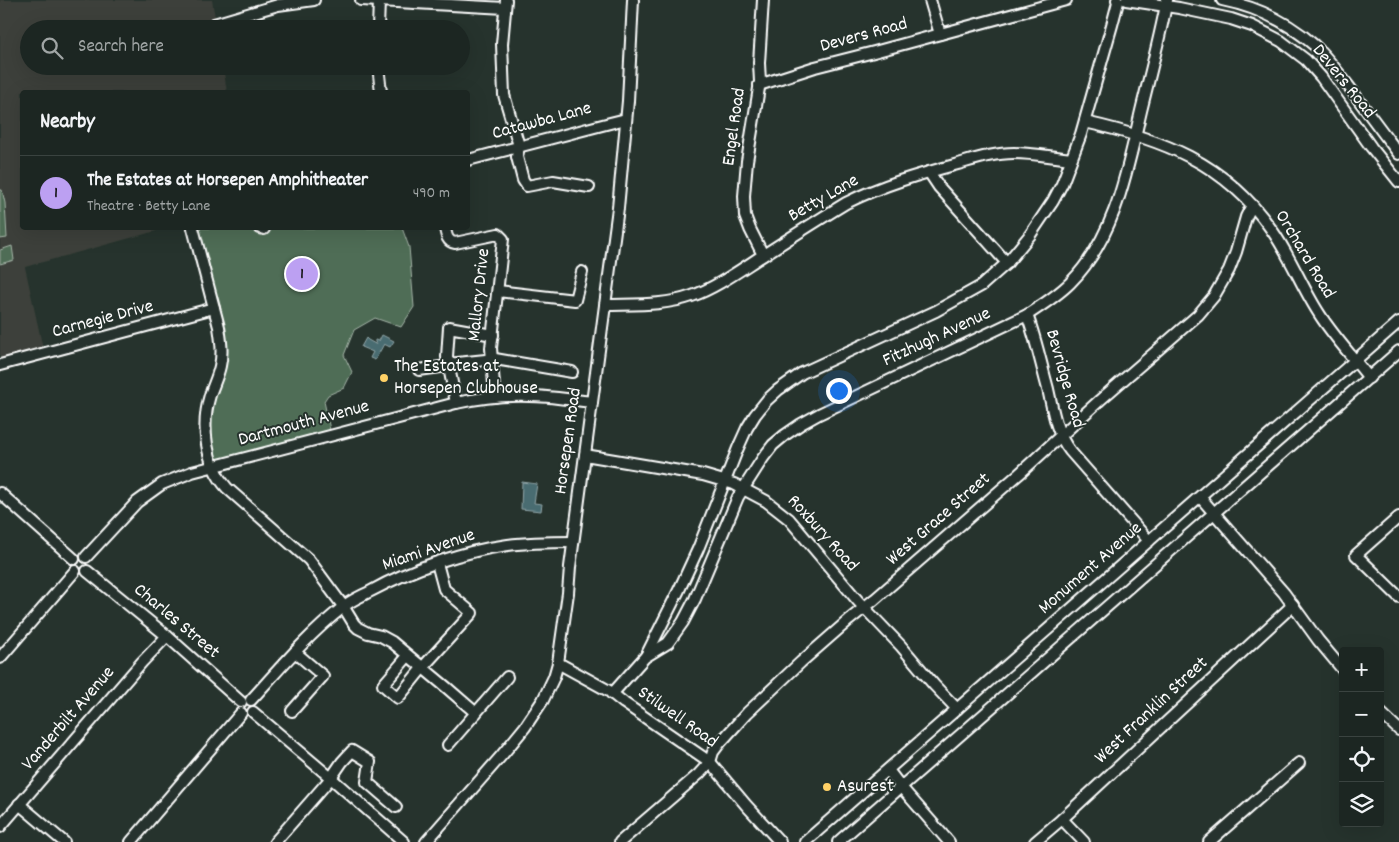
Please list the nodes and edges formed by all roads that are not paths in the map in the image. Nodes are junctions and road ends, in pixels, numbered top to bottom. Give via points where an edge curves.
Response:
1 (314, 0) edge
2 (361, 0) edge
3 (379, 0) edge
4 (633, 0) edge
5 (763, 0) edge
6 (930, 0) edge
7 (1065, 0) edge
8 (1116, 0) edge
9 (1126, 0) edge
10 (1222, 0) edge
11 (277, 3) edge
12 (1166, 3) edge
13 (506, 4) edge
14 (226, 20) edge
15 (378, 20) edge
16 (940, 34) junction
17 (379, 75) edge
18 (759, 85) junction
19 (381, 90) edge
20 (626, 120) junction
21 (1085, 122) junction
22 (1376, 123) junction
23 (1361, 132) junction
24 (1136, 135) junction
25 (519, 146) junction
26 (1399, 154) edge
27 (470, 159) edge
28 (1071, 160) junction
29 (928, 172) junction
30 (1399, 182) edge
31 (589, 187) dead end
32 (1252, 205) junction
33 (194, 230) edge
34 (446, 230) edge
35 (763, 255) junction
36 (1007, 263) junction
37 (582, 272) dead end
38 (498, 291) junction
39 (605, 305) junction
40 (214, 308) junction
41 (1027, 315) junction
42 (1399, 322) edge
43 (493, 335) junction
44 (1399, 352) edge
45 (492, 360) junction
46 (1356, 360) junction
47 (0, 365) edge
48 (448, 365) junction
49 (419, 370) dead end
50 (572, 372) dead end
51 (1369, 378) junction
52 (496, 397) junction
53 (592, 402) junction
54 (456, 403) junction
55 (1060, 436) junction
56 (585, 455) junction
57 (213, 466) junction
58 (724, 481) junction
59 (744, 488) junction
60 (0, 493) edge
61 (1200, 497) junction
62 (1214, 514) junction
63 (1399, 517) edge
64 (1149, 541) junction
65 (573, 542) junction
66 (86, 557) junction
67 (74, 559) junction
68 (437, 563) junction
69 (75, 571) junction
70 (87, 571) junction
71 (1399, 598) edge
72 (1293, 605) junction
73 (343, 606) junction
74 (864, 608) junction
75 (166, 636) junction
76 (295, 652) junction
77 (408, 656) junction
78 (645, 657) junction
79 (0, 658) edge
80 (558, 663) junction
81 (1339, 665) edge
82 (422, 667) junction
83 (507, 677) dead end
84 (612, 694) junction
85 (246, 701) junction
86 (957, 709) junction
87 (292, 710) dead end
88 (253, 712) junction
89 (241, 713) junction
90 (476, 713) junction
91 (1384, 716) edge
92 (1399, 730) edge
93 (448, 745) dead end
94 (710, 762) junction
95 (1299, 763) dead end
96 (888, 770) junction
97 (331, 778) junction
98 (901, 788) junction
99 (19, 804) junction
100 (396, 807) dead end
101 (1062, 819) junction
102 (0, 827) edge
103 (1216, 840) edge
104 (64, 842) edge
105 (131, 842) edge
106 (275, 842) edge
107 (404, 842) edge
108 (426, 842) edge
109 (620, 842) edge
110 (780, 842) edge
111 (805, 842) edge
112 (838, 842) edge
113 (949, 842) edge
114 (1035, 842) edge
115 (1084, 842) edge

1 - 11 street
2 - 3 street
3 - 13 street
3 - 15 street
4 - 20 street, Horsepen Road
5 - 18 street, Engel Road
6 - 16 street
7 - 16 street, Devers Road
8 - 21 street, Fitzhugh Avenue
9 - 12 street, Devers Road
10 - 22 street, Devers Road via 1252,8 1291,27 1335,67
11 - 14 street
12 - 23 street, Devers Road via 1231,19 1281,41 1306,60 1321,77
12 - 24 street, Fitzhugh Avenue
13 - 25 street via 503,82
16 - 18 street, Devers Road
17 - 19 street
18 - 35 street, Engel Road via 747,161 744,207 750,229
20 - 25 street, Catawba Lane
20 - 39 street, Horsepen Road
21 - 24 street, Orchard Road
21 - 28 street, Fitzhugh Avenue
22 - 23 street
22 - 26 street, Devers Road
23 - 30 street, Devers Road
24 - 32 street, Orchard Road via 1204,164 1221,175
24 - 41 street, Fitzhugh Avenue via 1118,203 1106,232 1070,283
25 - 27 street, Catawba Lane
25 - 31 street via 518,158 527,186 553,181
28 - 29 street, Betty Lane via 1004,153
28 - 36 street, Fitzhugh Avenue via 1053,201
29 - 35 street, Betty Lane via 863,195
29 - 36 street
32 - 46 street, Orchard Road via 1272,229 1321,318
32 - 55 street, West Grace Street via 1229,270 1214,296 1186,327
33 - 40 street
34 - 38 street, Mallory Drive via 448,239 455,243 498,234 503,239
35 - 39 street, Betty Lane via 708,290 692,296 671,302
36 - 58 street, Fitzhugh Avenue via 981,286 961,298 802,373 778,390 747,428
37 - 38 street via 575,300
38 - 43 street, Mallory Drive
39 - 53 street, Horsepen Road
40 - 47 street, Carnegie Drive
40 - 57 street via 222,354 207,411 207,442
41 - 55 street, Bevridge Road
41 - 59 street, Fitzhugh Avenue via 801,424 773,445
42 - 46 street, Monument Avenue
43 - 45 street, Mallory Drive
43 - 48 street via 449,327
44 - 51 street, Monument Avenue
45 - 48 street
45 - 50 street
45 - 52 street, Mallory Drive
46 - 51 street, Orchard Road
46 - 61 street, Monument Avenue
48 - 49 street
48 - 54 street
51 - 62 street, Monument Avenue
52 - 53 street, Dartmouth Avenue via 529,396
52 - 54 street, Dartmouth Avenue
53 - 56 street, Horsepen Road
54 - 57 street, Dartmouth Avenue
55 - 64 street, Bevridge Road
55 - 74 street, West Grace Street
56 - 58 street, Roxbury Road
56 - 65 street, Horsepen Road
57 - 66 street, Dartmouth Avenue via 178,476 147,494
57 - 73 street via 227,488 309,560
58 - 59 street, Roxbury Road
58 - 78 street, Fitzhugh Avenue via 698,549
59 - 74 street, Roxbury Road via 789,519
59 - 78 street, Fitzhugh Avenue via 683,622 668,643
60 - 67 street
61 - 62 street
61 - 64 street, Monument Avenue
62 - 72 street
62 - 98 street, Monument Avenue
63 - 71 street via 1356,555
64 - 86 street, Monument Avenue
65 - 68 street, Miami Avenue via 510,545
65 - 80 street, Horsepen Road
66 - 67 street
66 - 70 street via 90,564
67 - 69 street via 72,566
68 - 73 street, Miami Avenue via 397,578
68 - 82 street via 444,589 472,613
69 - 70 street via 82,574
69 - 79 street
70 - 75 street, Charles Street
72 - 81 street
72 - 101 street, West Franklin Street
73 - 76 street, Miami Avenue
73 - 77 street via 358,628 385,638
74 - 86 street, Roxbury Road
74 - 94 street, West Grace Street via 747,713 719,744
75 - 85 street, Charles Street
75 - 99 street, Vanderbilt Avenue
76 - 85 street, Miami Avenue
76 - 87 street via 323,676
77 - 82 street
77 - 82 street via 383,685 398,698
78 - 84 street, Fitzhugh Avenue
80 - 84 street, Stilwell Road
80 - 108 street, Horsepen Road via 551,684 532,718
82 - 90 street
83 - 90 street
84 - 94 street, Stilwell Road
85 - 88 street via 255,707
85 - 89 street via 239,706
86 - 96 street, Monument Avenue
88 - 89 street via 246,716
88 - 97 street
89 - 105 street
90 - 93 street
91 - 92 street
94 - 109 street, West Grace Street
94 - 110 street, Stilwell Road
95 - 103 street
96 - 98 street
96 - 111 street, Monument Avenue
97 - 100 street via 352,751 370,762 367,782
97 - 106 street
97 - 107 street
98 - 112 street, Monument Avenue
98 - 113 street
99 - 102 street, Vanderbilt Avenue
99 - 104 street
101 - 114 street, West Franklin Street
101 - 115 street

